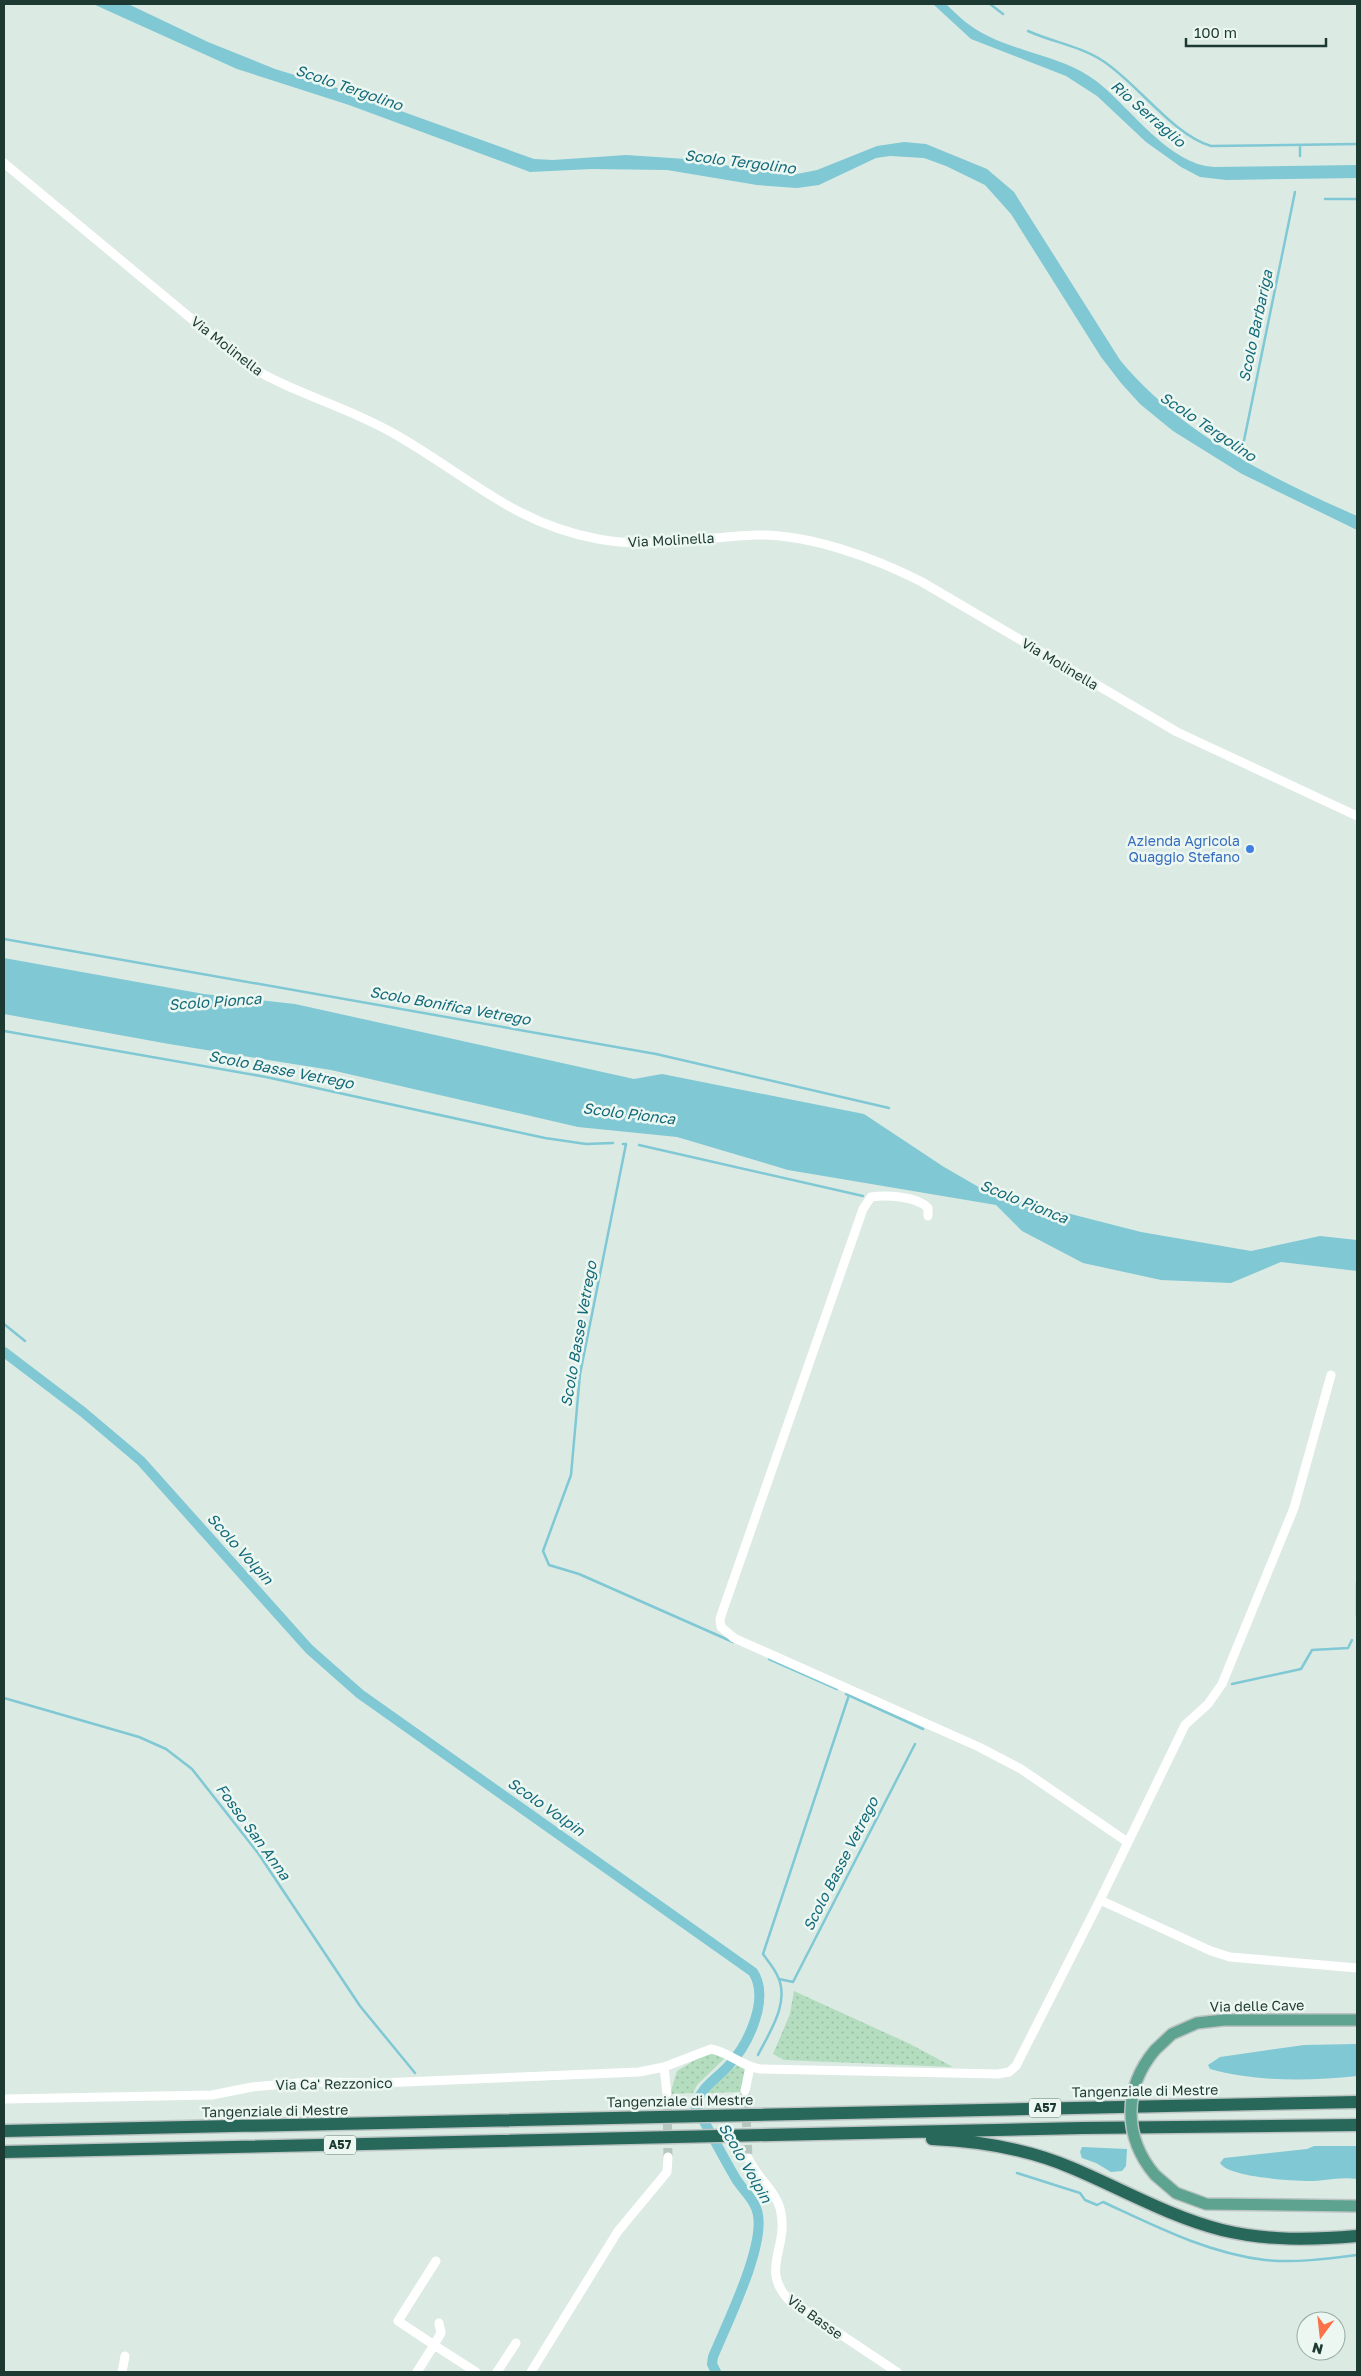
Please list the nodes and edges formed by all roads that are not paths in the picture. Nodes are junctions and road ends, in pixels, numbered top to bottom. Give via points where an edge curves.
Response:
1 (4, 163) edge
2 (1357, 816) edge
3 (928, 1216) dead end
4 (1330, 1375) dead end
5 (1126, 1841) junction
6 (1100, 1900) junction
7 (1357, 1968) edge
8 (1357, 2020) edge
9 (747, 2066) junction
10 (664, 2067) junction
11 (745, 2091) tunnel mouth
12 (667, 2094) tunnel mouth
13 (4, 2099) edge
14 (1357, 2102) edge
15 (1357, 2125) edge
16 (4, 2131) edge
17 (814, 2134) junction
18 (4, 2152) edge
19 (668, 2157) tunnel mouth
20 (748, 2158) tunnel mouth
21 (1357, 2206) edge
22 (1357, 2236) edge
23 (436, 2261) dead end
24 (439, 2323) dead end
25 (516, 2343) dead end
26 (434, 2345) junction
27 (125, 2356) dead end
28 (122, 2372) edge
29 (416, 2372) edge
30 (476, 2372) edge
31 (497, 2372) edge
32 (531, 2372) edge
33 (897, 2372) edge

1 - 2 street, Via Molinella via 248,365 268,378 392,432 524,516 576,535 619,542 662,543 758,535 819,544 878,562 922,582 1177,732
3 - 5 street via 924,1203 885,1196 871,1197 863,1209 722,1613 721,1627 734,1638 1022,1769
4 - 5 street via 1294,1508 1222,1684 1208,1704 1184,1725
5 - 6 street
6 - 7 street via 1210,1951 1230,1957
6 - 9 street via 1016,2066 1009,2072
8 - 21 main road, Via delle Cave, bridge via 1197,2023 1172,2034 1155,2050 1138,2074 1130,2112 1134,2142 1143,2159 1154,2175 1176,2193 1206,2204
9 - 10 street, Via Ca' Rezzonico via 711,2049
9 - 11 street
10 - 12 street
10 - 13 street, Via Ca' Rezzonico via 638,2072 400,2082 309,2082 212,2094
14 - 16 highway, Tangenziale di Mestre / A57
15 - 17 highway, A57
17 - 18 highway, A57
17 - 22 highway, A57 via 959,2140 1008,2148 1071,2168 1153,2207 1222,2230 1294,2240
19 - 32 street via 666,2172 618,2231
20 - 33 street, Via Basse via 781,2211 782,2231 774,2271 781,2292
23 - 26 street via 398,2321
24 - 26 street via 441,2333
25 - 31 street
26 - 29 street
26 - 30 street
27 - 28 street

